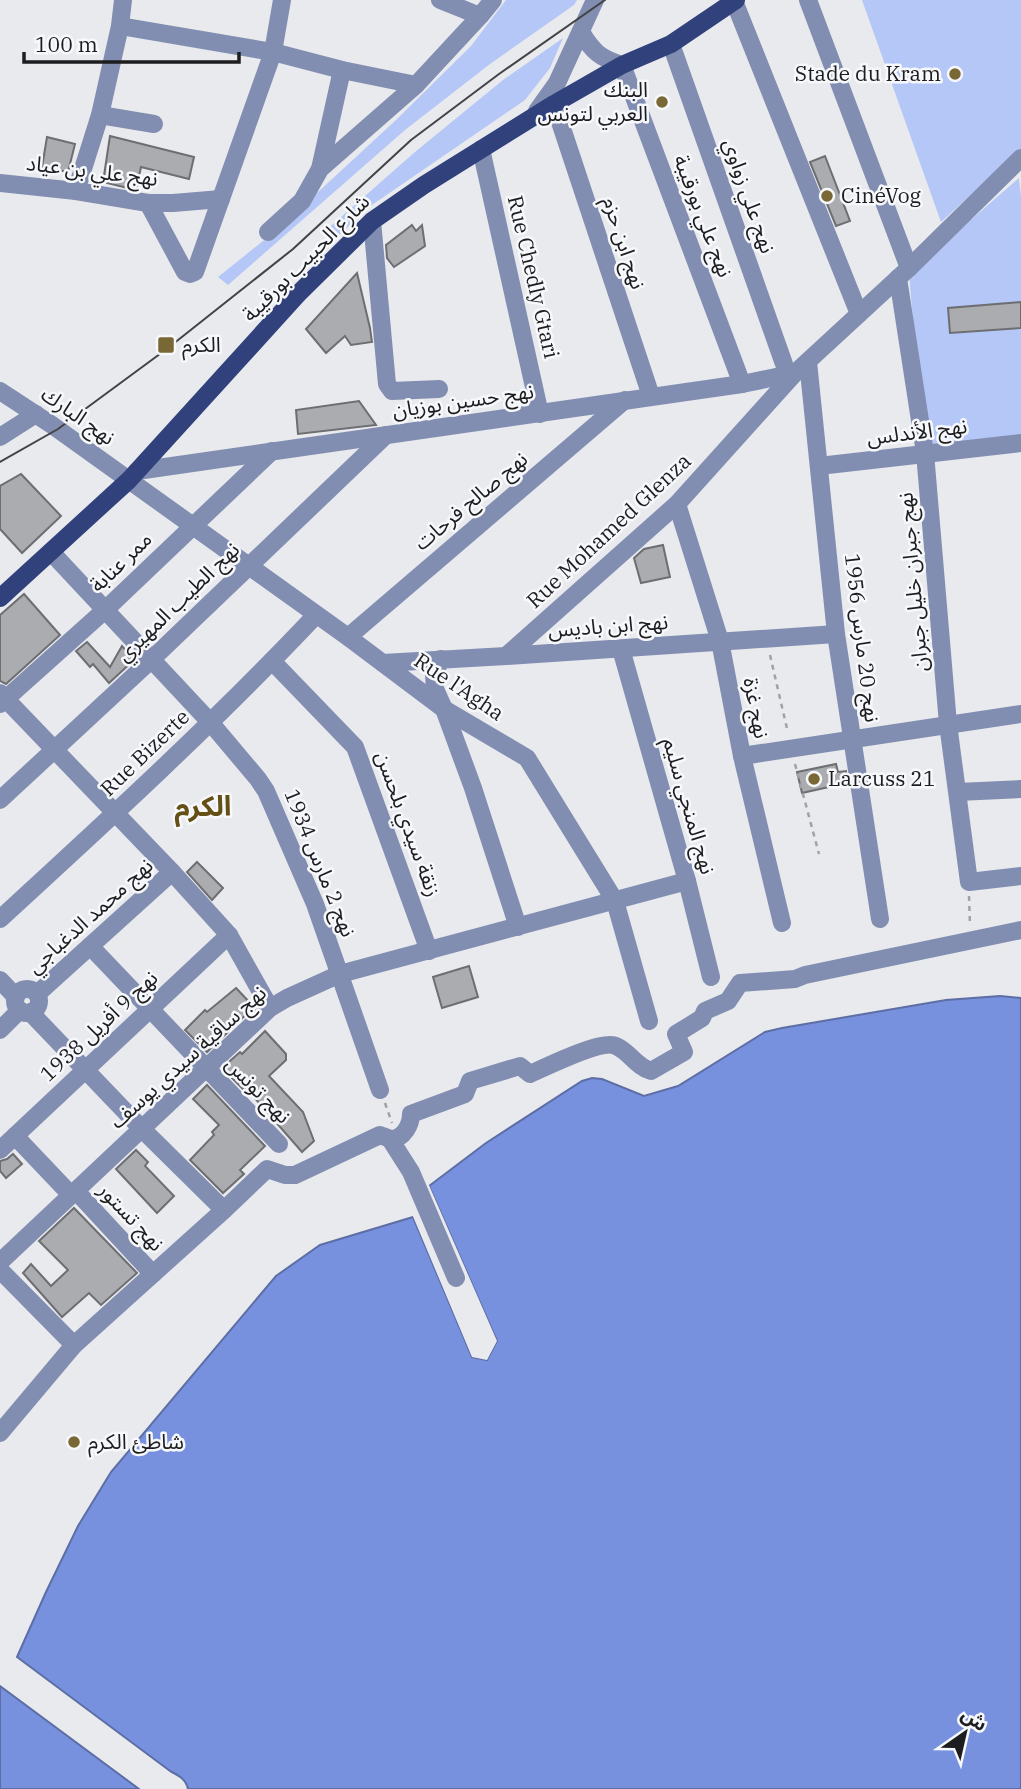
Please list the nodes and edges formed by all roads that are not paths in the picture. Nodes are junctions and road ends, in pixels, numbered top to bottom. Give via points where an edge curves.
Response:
1 (123, 0) edge
2 (282, 0) edge
3 (440, 0) edge
4 (493, 0) edge
5 (595, 0) edge
6 (808, 0) edge
7 (735, 1) edge
8 (480, 16) junction
9 (120, 26) junction
10 (581, 32) junction
11 (671, 44) junction
12 (273, 52) junction
13 (622, 65) junction
14 (342, 71) junction
15 (416, 85) junction
16 (554, 104) junction
17 (100, 116) junction
18 (531, 118) junction
19 (154, 124) dead end
20 (481, 149) junction
21 (1021, 160) edge
22 (320, 169) junction
23 (0, 183) edge
24 (76, 191) junction
25 (221, 199) junction
26 (148, 203) junction
27 (372, 221) junction
28 (268, 232) dead end
29 (904, 273) junction
30 (859, 314) junction
31 (796, 366) junction
32 (742, 384) junction
33 (439, 388) dead end
34 (0, 391) edge
35 (651, 397) junction
36 (625, 400) junction
37 (36, 414) junction
38 (540, 414) junction
39 (386, 435) junction
40 (0, 437) edge
41 (1021, 443) edge
42 (272, 451) junction
43 (925, 453) junction
44 (819, 466) junction
45 (133, 476) junction
46 (677, 504) junction
47 (192, 525) junction
48 (51, 551) junction
49 (249, 566) junction
50 (0, 598) edge
51 (105, 610) junction
52 (316, 615) junction
53 (836, 634) junction
54 (348, 636) junction
55 (720, 641) junction
56 (621, 649) junction
57 (506, 656) junction
58 (441, 659) junction
59 (151, 660) junction
60 (272, 661) junction
61 (383, 663) junction
62 (2, 699) edge
63 (444, 709) junction
64 (1021, 714) edge
65 (210, 722) junction
66 (948, 724) junction
67 (852, 739) junction
68 (53, 750) junction
69 (742, 756) junction
70 (1021, 789) edge
71 (958, 792) junction
72 (0, 800) edge
73 (115, 813) junction
74 (172, 872) junction
75 (1021, 876) edge
76 (687, 881) junction
77 (615, 901) junction
78 (0, 919) edge
79 (880, 919) dead end
80 (782, 923) dead end
81 (518, 926) junction
82 (1021, 930) edge
83 (229, 935) junction
84 (90, 946) junction
85 (429, 951) junction
86 (340, 974) junction
87 (710, 977) dead end
88 (0, 980) edge
89 (22, 1006) junction
90 (270, 1008) junction
91 (150, 1010) junction
92 (649, 1021) dead end
93 (0, 1030) edge
94 (205, 1068) junction
95 (85, 1071) junction
96 (380, 1090) road end
97 (142, 1129) junction
98 (15, 1136) junction
99 (393, 1138) junction
100 (278, 1144) dead end
101 (0, 1150) edge
102 (73, 1193) junction
103 (224, 1210) junction
104 (0, 1262) edge
105 (0, 1270) edge
106 (153, 1274) junction
107 (456, 1278) dead end
108 (74, 1345) junction
109 (3, 1421) edge

1 - 9 street
2 - 12 street
3 - 8 street
4 - 8 street
5 - 10 street
6 - 29 street, نهج جبران خليل جبران
7 - 11 main road, شارع الحبيب بورقيبة
7 - 30 street
8 - 15 street
9 - 12 street
9 - 17 street
10 - 13 street via 599,56
10 - 18 street via 557,83
11 - 13 main road, شارع الحبيب بورقيبة
11 - 31 street, نهج علي زواوي
12 - 14 street
12 - 25 street
13 - 16 main road, شارع الحبيب بورقيبة
13 - 32 street, نهج علي بورقيبة
14 - 15 street
14 - 22 street
15 - 22 street
16 - 18 main road, شارع الحبيب بورقيبة
16 - 35 street, نهج ابن حزم
17 - 19 street
17 - 24 street
18 - 20 main road, شارع الحبيب بورقيبة
20 - 27 main road, شارع الحبيب بورقيبة
20 - 38 street, Rue Chedly Gtari
21 - 29 street, Rue Mohamed Glenza
22 - 28 street via 302,201
23 - 24 street, نهج علي بن عياد
24 - 26 street, نهج علي بن عياد
25 - 26 street, نهج علي بن عياد
25 - 26 street via 195,272 190,274
27 - 33 street via 387,384 392,391
27 - 45 main road, شارع الحبيب بورقيبة via 299,293
29 - 30 street, Rue Mohamed Glenza
29 - 43 street, نهج جبران خليل جبران
30 - 31 street, Rue Mohamed Glenza
31 - 32 street, نهج حسين بوزيان
31 - 44 street, نهج 20 مارس 1956
31 - 46 street, Rue Mohamed Glenza
32 - 35 street, نهج حسين بوزيان
34 - 37 street, نهج البارك
35 - 36 street, نهج حسين بوزيان
36 - 38 street, نهج حسين بوزيان
36 - 54 street, نهج صالح فرحات
37 - 40 street
37 - 45 street, نهج البارك
38 - 39 street, نهج حسين بوزيان
39 - 42 street, نهج حسين بوزيان
39 - 49 street, نهج الطيب المهيري
41 - 43 street, نهج الأندلس
42 - 45 street, نهج حسين بوزيان
42 - 47 street, ممر عنابة
43 - 44 street, نهج الأندلس
43 - 66 street, نهج جبران خليل جبران
44 - 53 street, نهج 20 مارس 1956
45 - 47 street, Rue l'Agha
45 - 48 main road, شارع الحبيب بورقيبة
46 - 55 street, نهج غزة
46 - 57 street, Rue Mohamed Glenza
47 - 49 street, Rue l'Agha
47 - 51 street, ممر عنابة
48 - 50 main road, شارع الحبيب بورقيبة
48 - 51 street, نهج 2 مارس 1934
49 - 52 street, Rue l'Agha
49 - 59 street, نهج الطيب المهيري
51 - 59 street, نهج 2 مارس 1934
51 - 62 street, ممر عنابة
52 - 54 street, Rue l'Agha
52 - 60 street, Rue Bizerte
53 - 55 street, نهج ابن باديس
53 - 67 street, نهج 20 مارس 1956
54 - 61 street, Rue l'Agha
55 - 56 street, نهج ابن باديس
55 - 69 street, نهج غزة
56 - 57 street, نهج ابن باديس
56 - 76 street, نهج المنجي سليم
57 - 58 street, نهج ابن باديس
58 - 61 street, نهج ابن باديس
58 - 63 street via 433,682
59 - 65 street, نهج 2 مارس 1934
59 - 68 street, نهج الطيب المهيري
60 - 65 street, Rue Bizerte
60 - 85 street, زنقة سيدي بلحسن via 355,747
61 - 63 street, Rue l'Agha
62 - 68 street
63 - 77 street, Rue l'Agha via 527,758
63 - 81 street
64 - 66 street
65 - 73 street, Rue Bizerte
65 - 86 street, نهج 2 مارس 1934 via 266,791
66 - 67 street
66 - 71 street, نهج جبران خليل جبران
67 - 69 street
67 - 79 street, نهج 20 مارس 1956
68 - 72 street, نهج الطيب المهيري
68 - 73 street
69 - 80 street, نهج غزة
70 - 71 street
71 - 75 street, نهج جبران خليل جبران via 969,883
73 - 74 street
73 - 78 street, Rue Bizerte
74 - 83 street
74 - 84 street, نهج محمد الدغباجي
76 - 77 street, نهج ساقية سيدي يوسف
76 - 87 street, نهج المنجي سليم
77 - 81 street, نهج ساقية سيدي يوسف
77 - 92 street, Rue l'Agha
81 - 85 street, نهج ساقية سيدي يوسف
82 - 99 street via 795,979 740,983 727,1002 676,1034 684,1052 651,1071 612,1044 530,1074 520,1066 470,1081 465,1094 412,1113 406,1131
83 - 90 street
83 - 91 street, نهج 9 أفريل 1938
84 - 89 street, نهج محمد الدغباجي via 37,994 30,989 18,993
84 - 91 street, نهج تونس
85 - 86 street, نهج ساقية سيدي يوسف
86 - 90 street, نهج ساقية سيدي يوسف
86 - 96 street, نهج 2 مارس 1934
88 - 89 street
89 - 93 street
89 - 95 street
90 - 94 street, نهج ساقية سيدي يوسف
91 - 94 street, نهج تونس
91 - 95 street, نهج 9 أفريل 1938
94 - 97 street, نهج ساقية سيدي يوسف
94 - 100 street, نهج تونس
95 - 97 street
95 - 98 street, نهج 9 أفريل 1938
97 - 102 street, نهج ساقية سيدي يوسف
97 - 103 street
98 - 101 street, نهج 9 أفريل 1938
98 - 102 street, نهج تستور
99 - 103 street via 379,1135 291,1176 267,1169
99 - 107 street
102 - 104 street, نهج ساقية سيدي يوسف
102 - 106 street, نهج تستور
103 - 106 street
105 - 108 street
106 - 108 street
108 - 109 street

